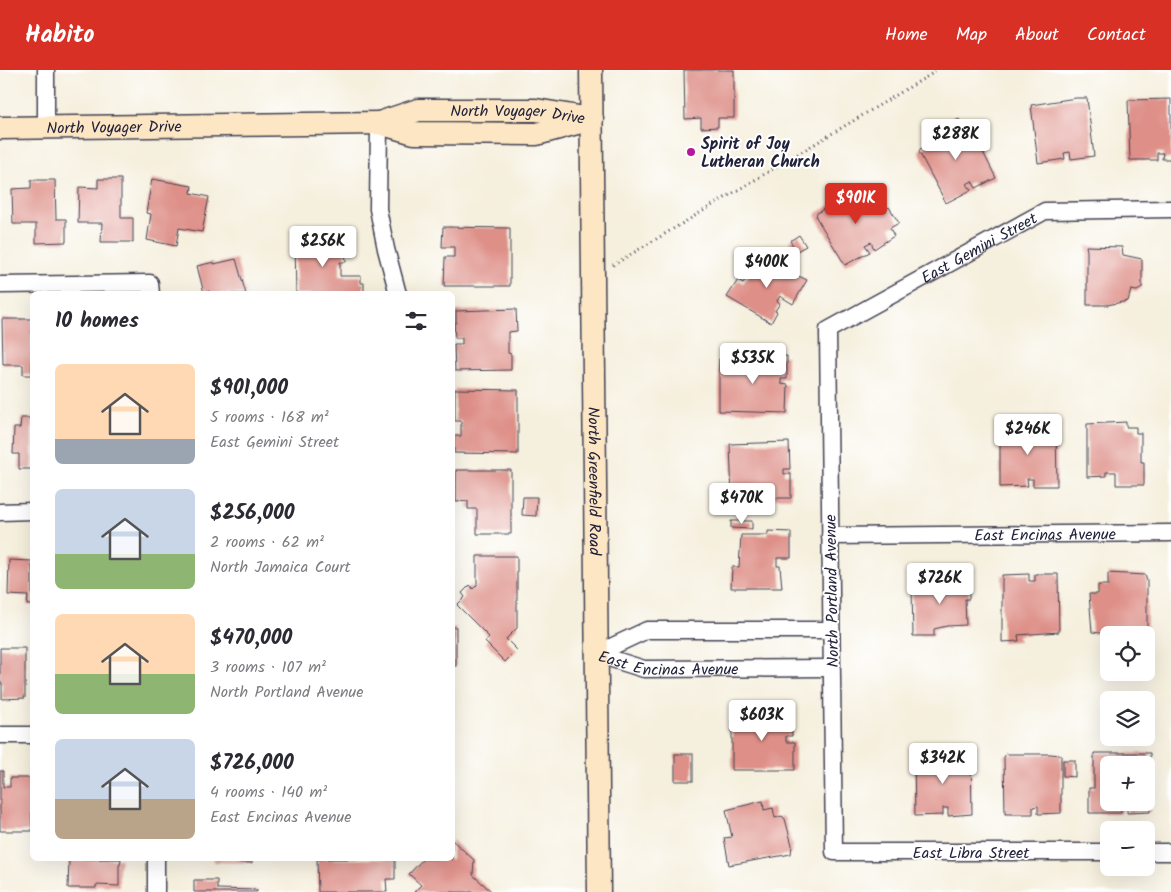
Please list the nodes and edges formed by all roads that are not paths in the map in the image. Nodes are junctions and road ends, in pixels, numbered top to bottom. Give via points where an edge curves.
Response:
1 (46, 70) edge
2 (592, 70) edge
3 (592, 119) junction
4 (379, 123) junction
5 (46, 127) junction
6 (0, 128) edge
7 (1171, 209) edge
8 (0, 285) edge
9 (150, 288) edge
10 (397, 291) edge
11 (828, 330) joint
12 (30, 511) edge
13 (0, 512) edge
14 (1171, 533) edge
15 (830, 536) junction
16 (831, 630) junction
17 (596, 654) junction
18 (831, 668) junction
19 (0, 735) edge
20 (30, 735) edge
21 (834, 852) joint
22 (1100, 852) edge
23 (1155, 852) edge
24 (1171, 852) edge
25 (156, 861) edge
26 (156, 892) edge
27 (599, 892) edge

1 - 5 street
2 - 3 main road, North Greenfield Road
3 - 4 main road, North Voyager Drive via 536,110 418,110
3 - 17 main road, North Greenfield Road
4 - 5 main road, North Voyager Drive
4 - 10 street via 378,209
5 - 6 main road, North Voyager Drive
7 - 11 street, East Gemini Street via 1045,210
8 - 9 street
11 - 15 street, North Portland Avenue
12 - 13 street
14 - 15 street, East Encinas Avenue
15 - 16 street, North Portland Avenue
16 - 17 street, East Encinas Avenue via 647,630
16 - 18 street, North Portland Avenue
17 - 18 street, East Encinas Avenue via 644,669
17 - 27 main road, North Greenfield Road
18 - 21 street, North Portland Avenue
19 - 20 street
21 - 22 street, East Libra Street
23 - 24 street
25 - 26 street

